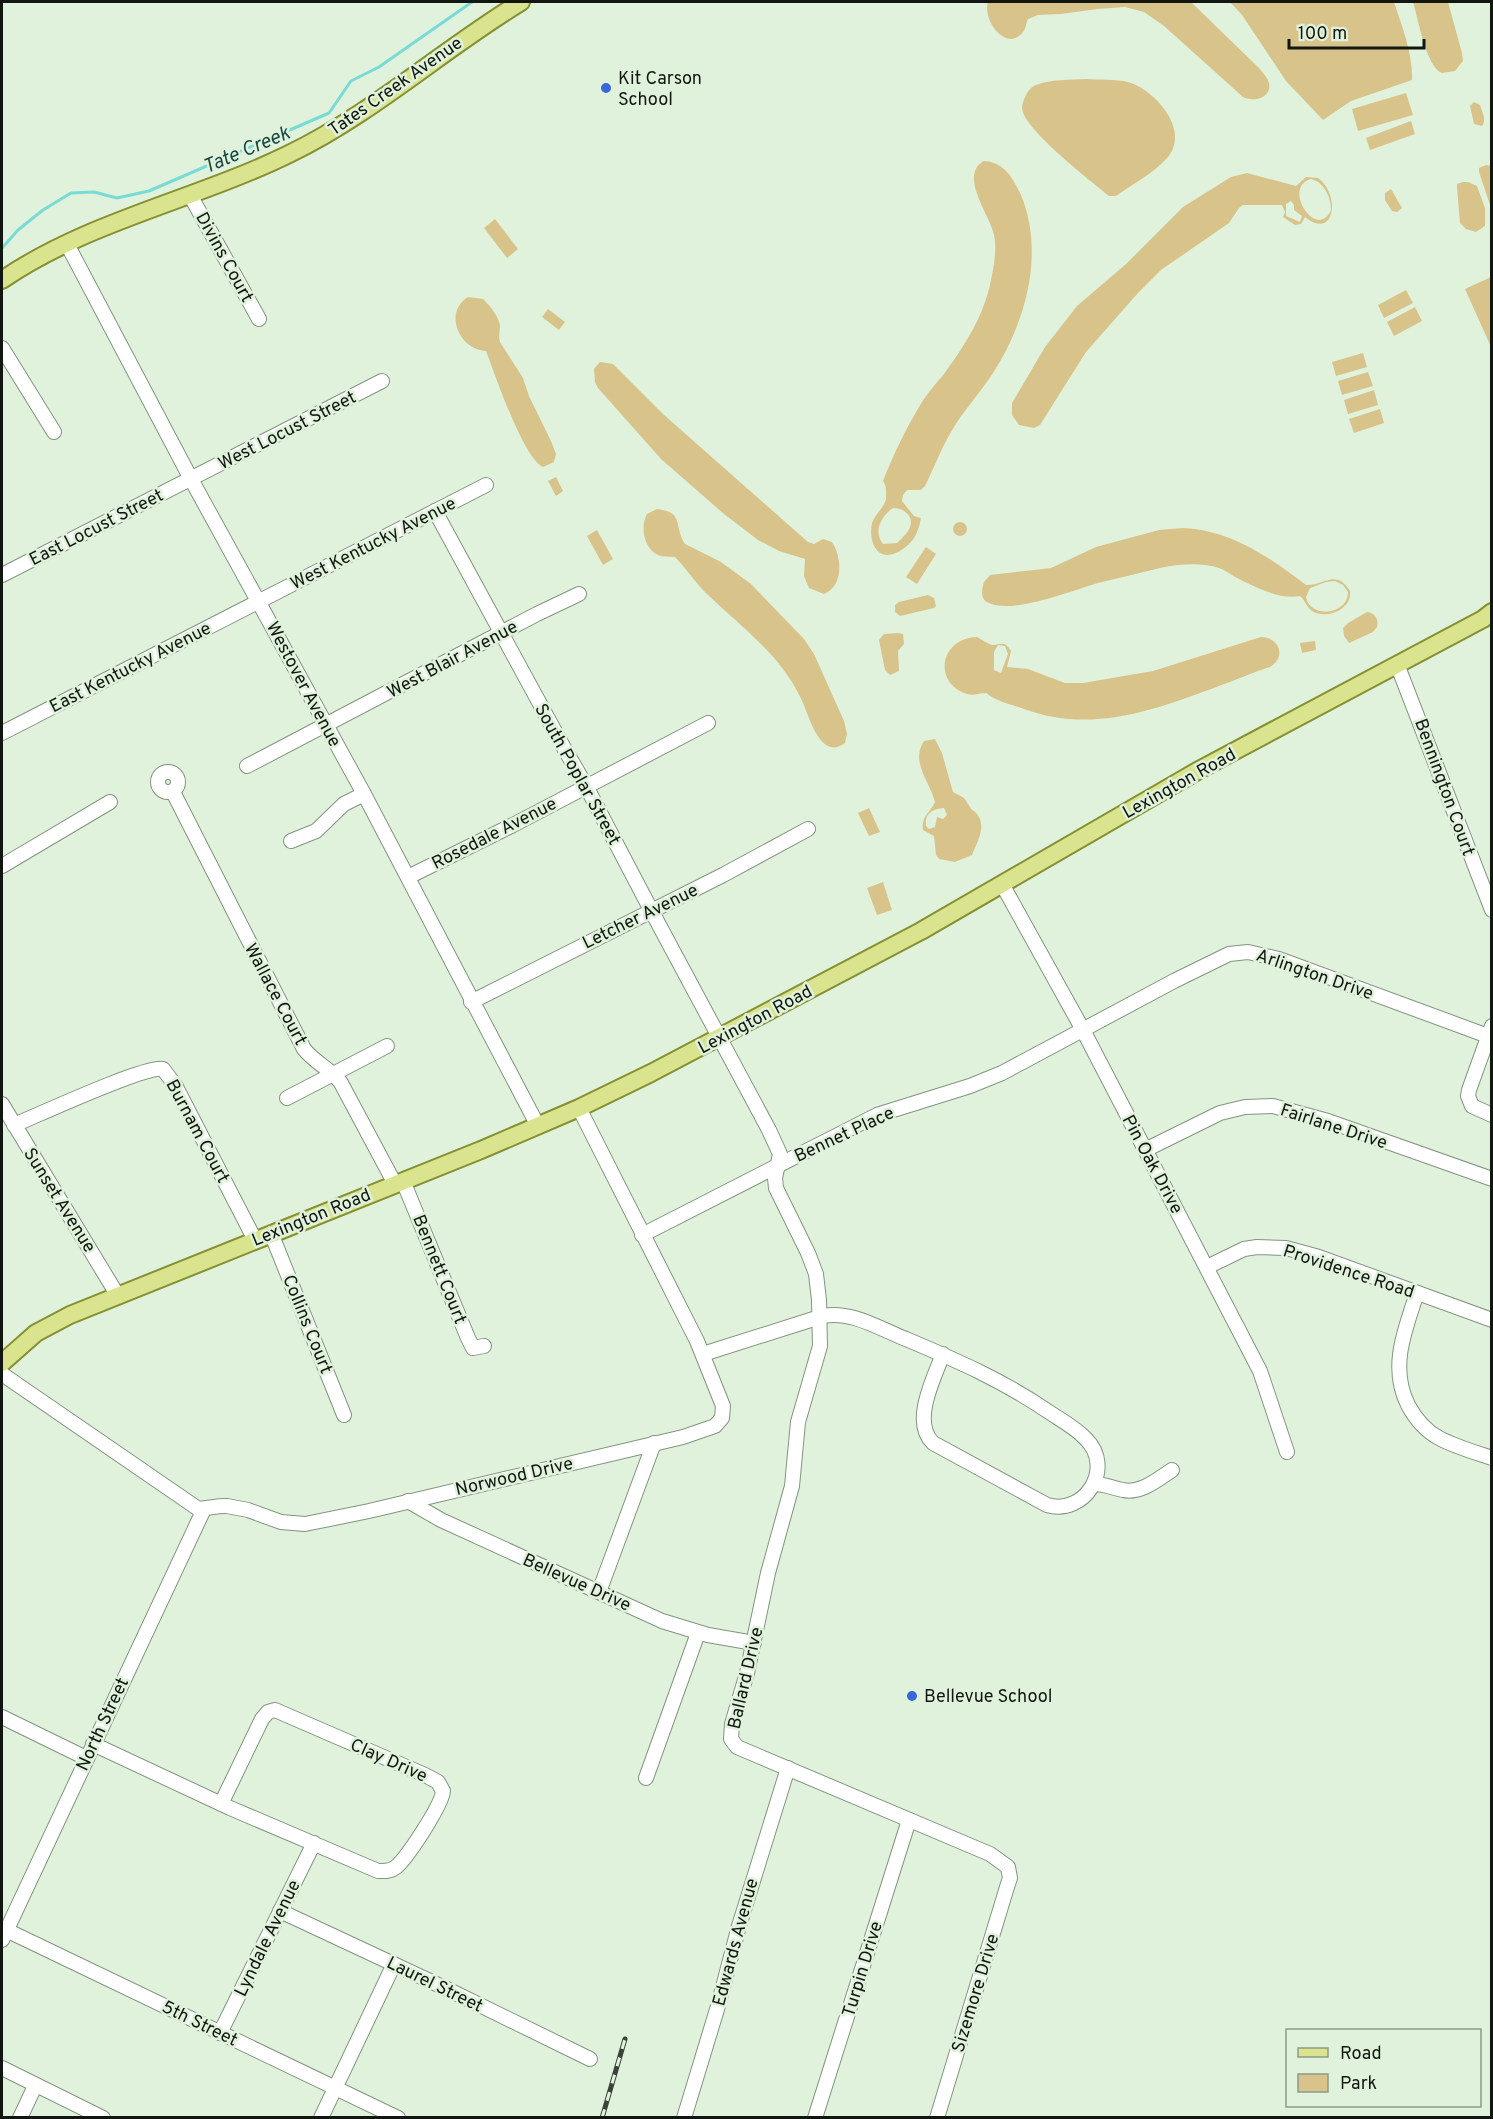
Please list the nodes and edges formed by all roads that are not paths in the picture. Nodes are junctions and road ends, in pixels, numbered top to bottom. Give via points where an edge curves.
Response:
1 (521, 2) edge
2 (190, 195) junction
3 (67, 244) junction
4 (2, 280) edge
5 (259, 319) dead end
6 (2, 348) edge
7 (382, 381) dead end
8 (54, 432) dead end
9 (191, 479) junction
10 (486, 485) dead end
11 (435, 511) junction
12 (2, 575) edge
13 (579, 594) dead end
14 (259, 602) junction
15 (1488, 616) edge
16 (502, 632) junction
17 (1397, 664) junction
18 (708, 723) dead end
19 (325, 724) junction
20 (2, 733) edge
21 (247, 766) dead end
22 (586, 786) junction
23 (173, 792) dead end
24 (364, 795) junction
25 (110, 802) dead end
26 (808, 829) dead end
27 (291, 841) dead end
28 (2, 866) edge
29 (408, 877) junction
30 (1002, 884) junction
31 (651, 910) junction
32 (1491, 910) edge
33 (471, 1002) junction
34 (1083, 1030) junction
35 (1490, 1031) edge
36 (720, 1037) junction
37 (387, 1046) dead end
38 (334, 1074) junction
39 (286, 1098) dead end
40 (2, 1104) edge
41 (579, 1108) junction
42 (1491, 1115) edge
43 (14, 1125) junction
44 (538, 1126) junction
45 (1145, 1150) junction
46 (778, 1165) junction
47 (1491, 1179) edge
48 (399, 1182) junction
49 (642, 1235) junction
50 (263, 1237) junction
51 (1207, 1267) junction
52 (1418, 1293) junction
53 (118, 1296) junction
54 (818, 1317) junction
55 (1491, 1320) edge
56 (484, 1346) dead end
57 (703, 1354) junction
58 (943, 1354) junction
59 (2, 1363) edge
60 (2, 1374) edge
61 (344, 1415) dead end
62 (654, 1443) junction
63 (1287, 1452) dead end
64 (1491, 1458) edge
65 (1172, 1470) dead end
66 (1094, 1484) junction
67 (408, 1501) junction
68 (204, 1509) junction
69 (599, 1592) junction
70 (698, 1633) junction
71 (754, 1643) junction
72 (2, 1717) edge
73 (93, 1744) junction
74 (86, 1758) junction
75 (788, 1768) junction
76 (646, 1778) dead end
77 (221, 1804) junction
78 (909, 1820) junction
79 (314, 1843) junction
80 (1008, 1867) joint
81 (280, 1911) junction
82 (3, 1933) edge
83 (394, 1965) junction
84 (220, 2033) junction
85 (590, 2058) dead end
86 (2, 2068) edge
87 (35, 2086) junction
88 (336, 2087) junction
89 (20, 2118) edge
90 (103, 2118) edge
91 (321, 2118) edge
92 (398, 2118) edge
93 (684, 2118) edge
94 (815, 2118) edge
95 (937, 2118) edge

1 - 2 main road, Tates Creek Avenue via 323,136
2 - 3 main road, Tates Creek Avenue
2 - 5 street, Divins Court
3 - 4 main road, Tates Creek Avenue
3 - 9 street, Westover Avenue
6 - 8 street
7 - 9 street, West Locust Street
9 - 12 street, East Locust Street
9 - 14 street, Westover Avenue
10 - 11 street, West Kentucky Avenue
11 - 14 street, West Kentucky Avenue
11 - 16 street, South Poplar Street
13 - 16 street, West Blair Avenue
14 - 19 street, Westover Avenue
14 - 20 street, East Kentucky Avenue
15 - 17 main road, Lexington Road
16 - 19 street, West Blair Avenue
16 - 22 street, South Poplar Street
17 - 30 main road, Lexington Road via 1173,785
17 - 32 street, Bennington Court
18 - 22 street, Rosedale Avenue
19 - 21 street, West Blair Avenue
19 - 24 street, Westover Avenue
22 - 29 street, Rosedale Avenue
22 - 31 street, South Poplar Street
23 - 38 street, Wallace Court via 304,1049 316,1063
24 - 27 street via 344,804 316,831
24 - 29 street, Westover Avenue
25 - 28 street
26 - 31 street, Letcher Avenue
29 - 33 street, Westover Avenue
30 - 34 street, Pin Oak Drive
30 - 36 main road, Lexington Road
31 - 33 street, Letcher Avenue
31 - 36 street, South Poplar Street
33 - 44 street, Westover Avenue
34 - 35 street, Arlington Drive via 1219,958 1248,951
34 - 45 street, Pin Oak Drive
34 - 46 street, Bennet Place via 992,1077 878,1115
35 - 42 street via 1468,1096 1472,1106
36 - 41 main road, Lexington Road
36 - 46 street, South Poplar Street via 779,1149
37 - 38 street
38 - 39 street
38 - 48 street, Wallace Court
40 - 43 street, Sunset Avenue
41 - 44 main road, Lexington Road
41 - 49 street, Norwood Drive
43 - 50 street, Burnam Court via 136,1074 157,1067 163,1069
43 - 53 street, Sunset Avenue
44 - 48 main road, Lexington Road
45 - 47 street, Fairlane Drive via 1220,1113 1273,1106 1328,1121
45 - 51 street, Pin Oak Drive
46 - 49 street, Bennet Place
46 - 54 street, Ballard Drive via 776,1188 816,1274
48 - 50 main road, Lexington Road
48 - 56 street, Bennett Court via 473,1348
49 - 57 street, Norwood Drive
50 - 53 main road, Lexington Road
50 - 61 street, Collins Court
51 - 52 street, Providence Road via 1244,1249 1278,1247
51 - 63 street, Pin Oak Drive via 1260,1371
52 - 55 street, Providence Road
52 - 64 street via 1399,1356 1399,1378 1405,1398 1415,1417 1430,1432
53 - 59 main road, Lexington Road via 50,1324
54 - 57 street
54 - 58 street via 836,1314 856,1319
54 - 71 street, Ballard Drive via 819,1353 798,1422 792,1486
57 - 62 street, Norwood Drive via 723,1406 722,1418 709,1429
58 - 66 street via 1002,1383 1087,1439 1099,1464
58 - 66 street via 923,1418 924,1432 933,1443 1052,1506 1076,1502
60 - 68 street, Norwood Drive via 176,1495
62 - 67 street, Norwood Drive
62 - 69 street
65 - 66 street via 1132,1491
67 - 68 street, Norwood Drive via 305,1524 281,1522 227,1506
67 - 69 street, Bellevue Drive via 441,1521
68 - 73 street, North Street
69 - 70 street, Bellevue Drive
70 - 71 street, Bellevue Drive
70 - 76 street
71 - 75 street, Ballard Drive via 731,1738 737,1747
72 - 74 street
73 - 74 street, North Street
73 - 77 street, Clay Drive
74 - 82 street, North Street
75 - 78 street, Ballard Drive
75 - 93 street, Edwards Avenue
77 - 79 street, Clay Drive
77 - 79 street, Clay Drive via 262,1719 275,1710 425,1775 442,1787 438,1806 392,1869 378,1870
78 - 80 street, Ballard Drive via 990,1854
78 - 94 street, Turpin Drive
79 - 81 street, Lyndale Avenue
80 - 95 street, Sizemore Drive via 1010,1878
81 - 83 street, Laurel Street
81 - 84 street, Lyndale Avenue
82 - 84 street, 5th Street
83 - 85 street, Laurel Street
83 - 88 street
84 - 88 street, 5th Street
86 - 87 street
87 - 89 street
87 - 90 street
88 - 91 street
88 - 92 street, 5th Street

